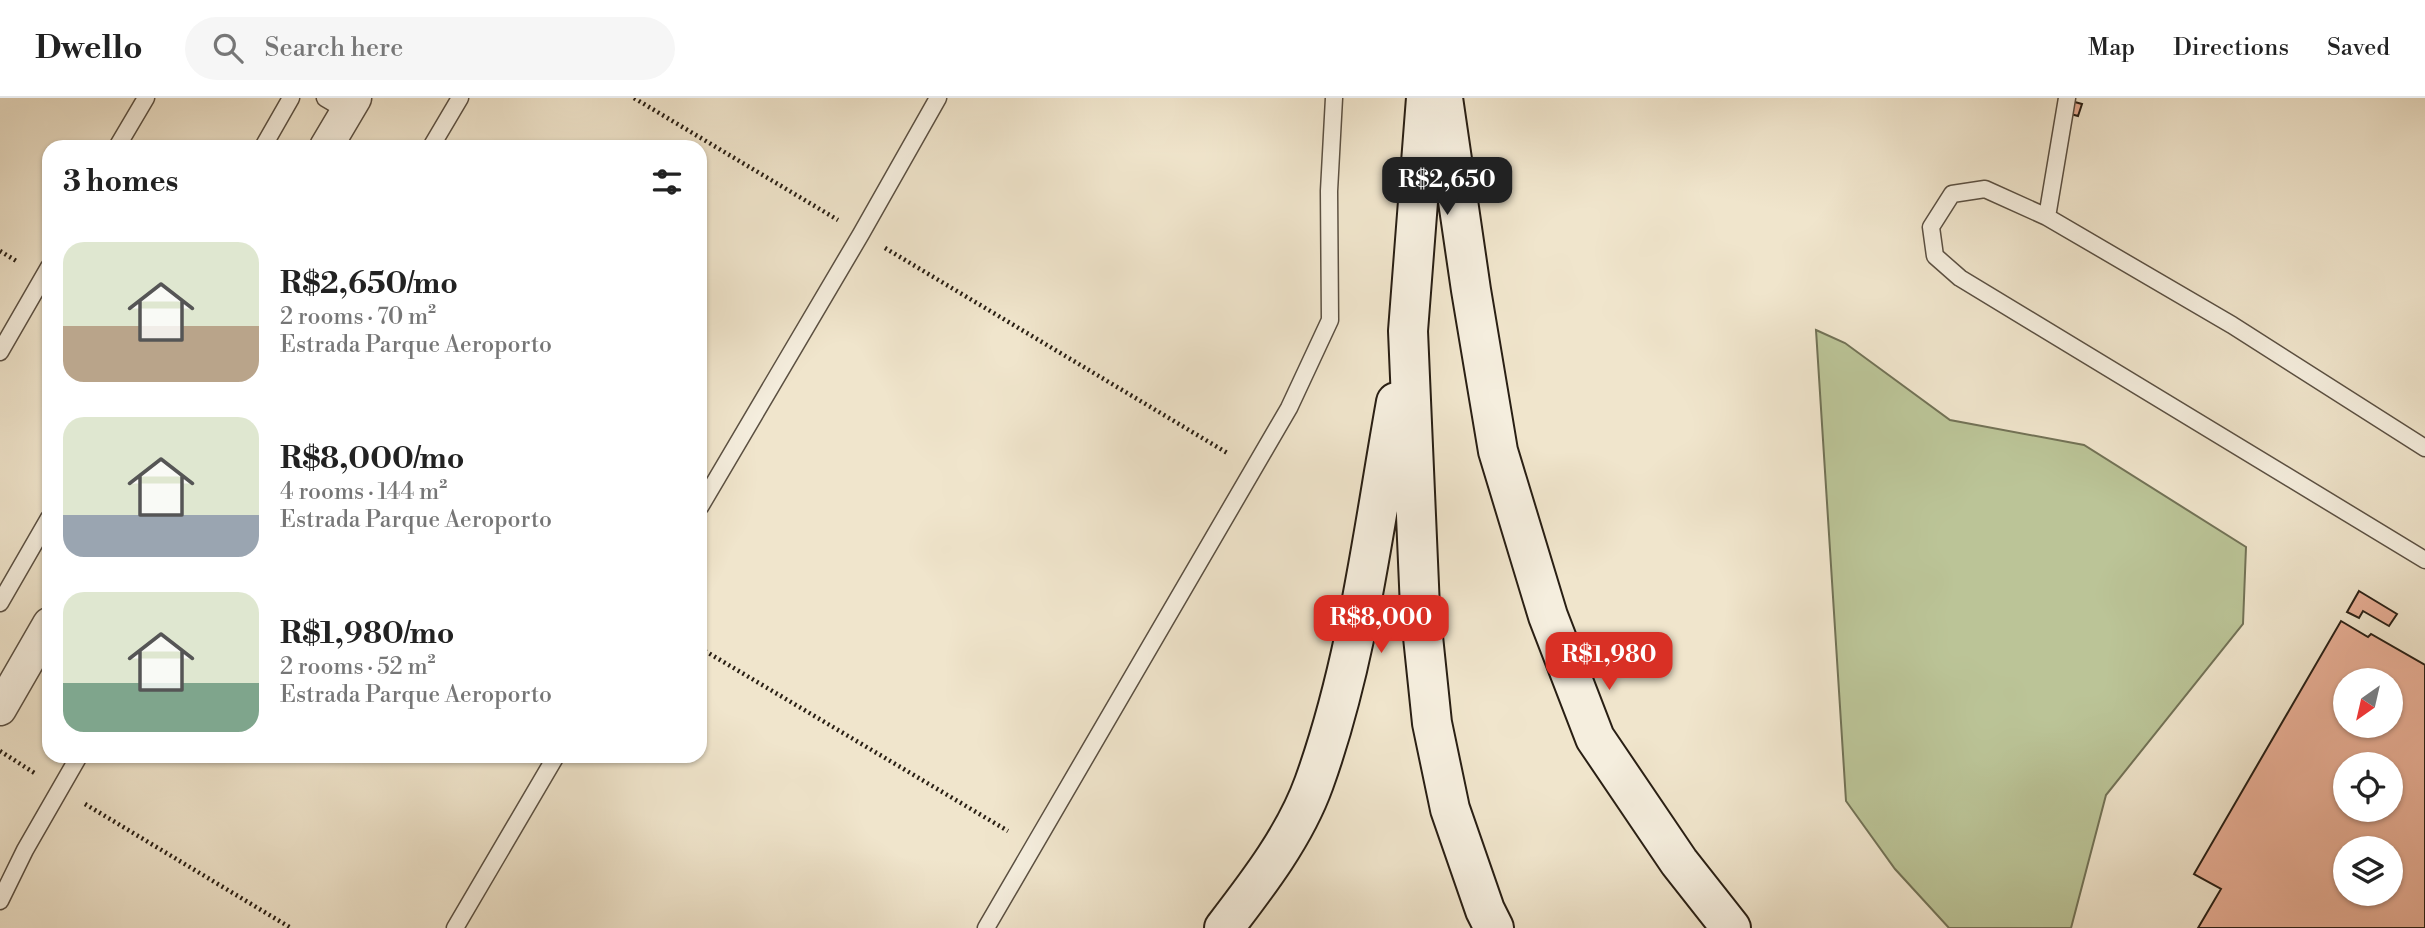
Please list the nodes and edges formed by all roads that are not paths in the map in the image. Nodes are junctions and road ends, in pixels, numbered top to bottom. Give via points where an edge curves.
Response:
1 (146, 98) edge
2 (291, 98) edge
3 (460, 98) edge
4 (938, 98) edge
5 (1334, 98) edge
6 (1426, 98) edge
7 (1443, 98) edge
8 (2067, 98) edge
9 (342, 102) edge
10 (121, 140) edge
11 (267, 140) edge
12 (328, 140) edge
13 (436, 140) edge
14 (2048, 217) junction
15 (42, 279) edge
16 (1408, 331) junction
17 (0, 352) edge
18 (2425, 448) edge
19 (707, 495) edge
20 (42, 530) edge
21 (2425, 559) edge
22 (0, 603) edge
23 (42, 636) edge
24 (0, 709) edge
25 (75, 763) edge
26 (552, 763) edge
27 (0, 901) edge
28 (455, 928) edge
29 (986, 928) edge
30 (1224, 928) edge
31 (1494, 928) edge
32 (1731, 928) edge

1 - 10 lane
2 - 11 lane
3 - 13 lane
4 - 19 lane
5 - 29 lane via 1330,320 1289,408
6 - 16 main road
7 - 32 main road via 1498,451 1548,616 1595,738 1679,862
8 - 14 lane
9 - 12 street
14 - 18 lane via 2232,325
14 - 21 lane via 1984,189 1952,194 1931,227 1935,256 1960,278
15 - 17 lane
16 - 30 main road via 1349,665 1313,785 1264,877
16 - 31 main road via 1420,608 1432,723 1450,809
20 - 22 lane
23 - 24 street
25 - 27 lane
26 - 28 lane

